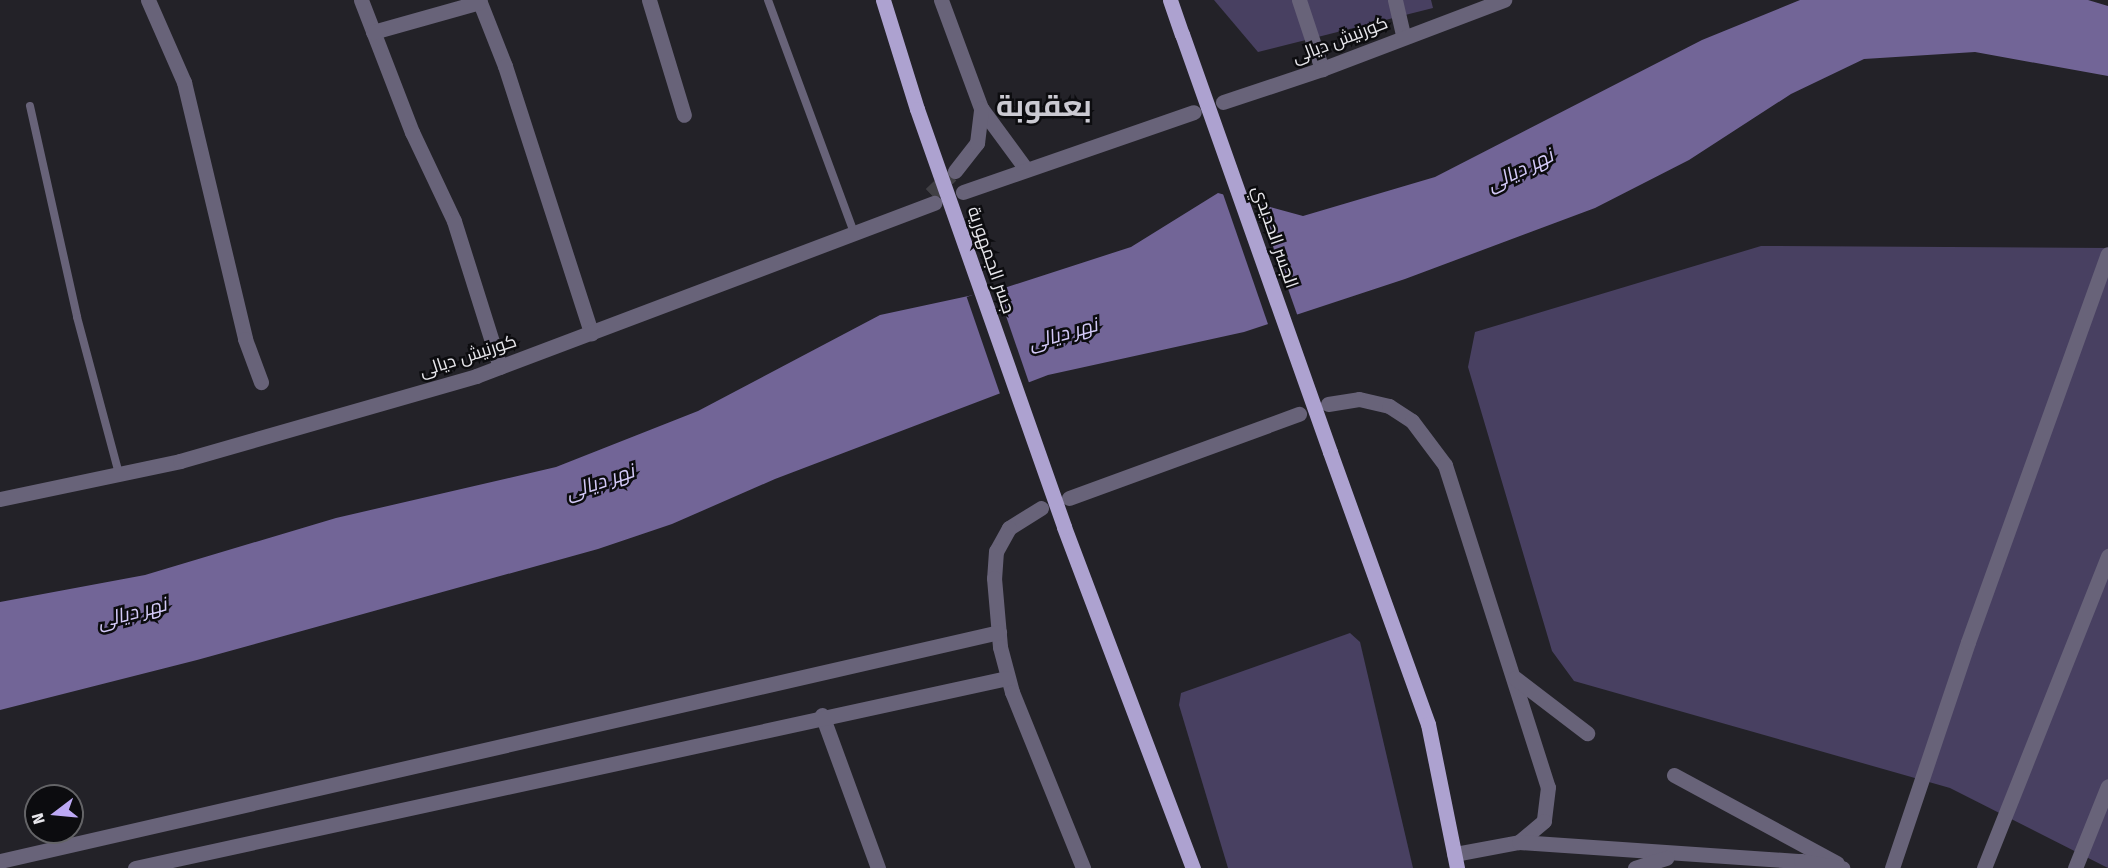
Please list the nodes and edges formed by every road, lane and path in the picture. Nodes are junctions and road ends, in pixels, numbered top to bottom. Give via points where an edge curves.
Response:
1 (148, 0) edge
2 (361, 0) edge
3 (649, 0) edge
4 (768, 0) edge
5 (883, 0) edge
6 (941, 0) edge
7 (1170, 0) edge
8 (1299, 0) edge
9 (1395, 0) edge
10 (1504, 0) edge
11 (480, 1) edge
12 (373, 32) junction
13 (1403, 36) junction
14 (1322, 69) junction
15 (1223, 102) dead end
16 (30, 106) dead end
17 (981, 108) junction
18 (1194, 112) dead end
19 (684, 115) dead end
20 (1026, 168) junction
21 (955, 171) tunnel mouth
22 (963, 192) dead end
23 (932, 199) tunnel mouth
24 (854, 233) junction
25 (2108, 254) edge
26 (591, 333) junction
27 (500, 367) junction
28 (261, 382) dead end
29 (1328, 404) dead end
30 (1299, 414) dead end
31 (119, 474) junction
32 (1069, 498) dead end
33 (0, 499) edge
34 (1041, 508) dead end
35 (2108, 556) edge
36 (999, 632) junction
37 (1007, 678) junction
38 (1515, 678) junction
39 (822, 716) junction
40 (1587, 733) dead end
41 (1674, 775) dead end
42 (2108, 786) edge
43 (1519, 842) junction
44 (1675, 855) junction
45 (0, 861) edge
46 (1456, 861) edge
47 (1079, 867) edge
48 (135, 868) edge
49 (878, 868) edge
50 (1193, 868) edge
51 (1635, 868) edge
52 (1842, 868) edge
53 (1847, 868) edge
54 (1892, 868) edge
55 (1984, 868) edge
56 (2075, 868) edge

1 - 28 street via 184,82 242,328
2 - 12 street
3 - 19 street
4 - 24 lane
5 - 50 main road, جسر الجمهورية, bridge via 917,109 1064,527
6 - 17 street
7 - 46 main road, الجسر الحديدي, bridge via 1428,724
8 - 14 street
9 - 13 street
10 - 13 street, كورنيش ديالى
11 - 12 street
11 - 26 street via 505,66
12 - 27 street via 412,132 454,221
13 - 14 street, كورنيش ديالى
14 - 15 street, كورنيش ديالى
16 - 31 lane via 76,317
17 - 20 street
17 - 21 street via 977,142
18 - 20 street
20 - 22 street
23 - 24 street, كورنيش ديالى via 912,212
24 - 26 street, كورنيش ديالى
25 - 54 street via 1968,642
26 - 27 street, كورنيش ديالى
27 - 31 street, كورنيش ديالى via 180,461
29 - 38 street via 1359,399 1389,406 1431,441 1445,465
30 - 32 street
31 - 33 street, كورنيش ديالى
34 - 36 street via 1009,528 996,551 993,565
35 - 55 street
36 - 37 street
36 - 45 street
37 - 39 street
37 - 47 street
38 - 40 street
38 - 43 street via 1548,787 1544,821
39 - 48 street
39 - 49 street
41 - 53 street
42 - 56 street
43 - 44 street
43 - 46 street
44 - 51 street
44 - 52 street via 1801,861

